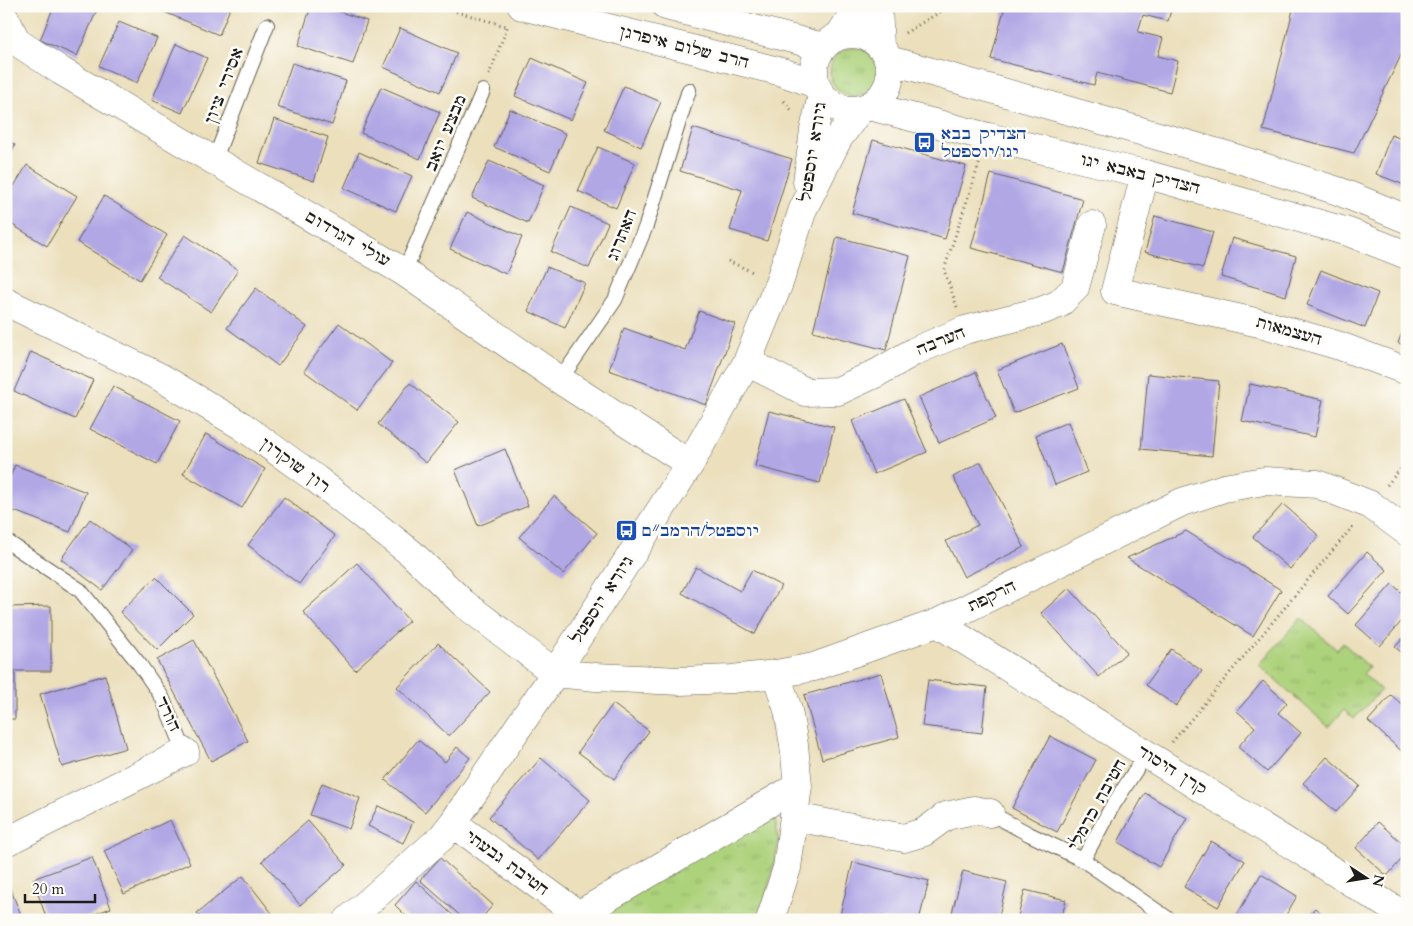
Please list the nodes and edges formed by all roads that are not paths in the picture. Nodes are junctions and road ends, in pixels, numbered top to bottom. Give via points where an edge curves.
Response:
1 (12, 6) edge
2 (666, 6) edge
3 (858, 6) edge
4 (878, 6) edge
5 (516, 13) edge
6 (6, 18) edge
7 (267, 25) dead end
8 (831, 41) junction
9 (885, 53) junction
10 (688, 90) dead end
11 (819, 90) junction
12 (483, 91) road end
13 (864, 108) junction
14 (214, 161) junction
15 (1145, 174) junction
16 (803, 209) junction
17 (1407, 219) edge
18 (1092, 225) dead end
19 (1407, 255) edge
20 (404, 272) junction
21 (6, 302) edge
22 (747, 362) junction
23 (1407, 371) edge
24 (560, 380) junction
25 (690, 464) junction
26 (1407, 532) edge
27 (6, 541) edge
28 (937, 623) junction
29 (555, 673) junction
30 (776, 674) junction
31 (185, 752) joint
32 (1152, 757) junction
33 (798, 786) junction
34 (990, 813) joint
35 (795, 817) junction
36 (453, 823) junction
37 (6, 842) edge
38 (1083, 860) junction
39 (1403, 911) edge
40 (582, 917) edge
41 (348, 920) edge
42 (770, 920) edge
43 (1170, 920) edge

1 - 6 street, עולי הגרדום
2 - 8 street
3 - 8 street
4 - 9 street
5 - 11 street, הרב שלום איפרגן via 782,72
6 - 14 street, עולי הגרדום via 17,42
7 - 14 lane, אסירי ציון
8 - 9 street via 852,34 863,36
8 - 11 street via 814,66
9 - 13 street via 890,72 888,84 882,95
9 - 17 street via 1229,156 1338,191
10 - 24 lane, האתרוג via 646,226 614,300
11 - 13 street via 830,103 840,108
11 - 16 street, גיורא יוספטל
12 - 20 lane, מבצע יואב
13 - 15 street, הצדיק באבא יגו
13 - 16 street, גיורא יוספטל via 838,139
14 - 20 street, עולי הגרדום
15 - 19 street, הצדיק באבא יגו via 1348,232
15 - 23 street, העצמאות via 1116,291 1264,324 1340,346
16 - 22 street, גיורא יוספטל via 779,283
18 - 22 street, הערבה via 1076,288 1059,304 966,330 915,350 838,391 806,392
20 - 24 street, עולי הגרדום
21 - 29 street, רון שוקרון via 160,377 242,426 316,479 411,554 463,603
22 - 25 street, גיורא יוספטל
24 - 25 street, עולי הגרדום
25 - 29 street, גיורא יוספטל
26 - 28 street, הרקפת via 1371,505 1317,484 1264,480 1224,488 1182,502
27 - 31 lane, הורד via 80,590 162,697
28 - 30 street, הרקפת via 814,667
28 - 32 street, קרן היסוד
29 - 30 street, הרקפת via 680,681
29 - 36 street, גיורא יוספטל
30 - 33 street via 788,710
31 - 37 street, הורד
32 - 38 lane, חטיבת כרמלי via 1110,810
32 - 39 street, קרן היסוד
33 - 35 street
33 - 40 street
34 - 35 street via 974,810 946,816 924,832 904,838
34 - 38 lane
35 - 42 street via 787,868
36 - 40 street, חטיבת גבעתי
36 - 41 street, גיורא יוספטל
38 - 43 lane, חטיבת כרמלי

